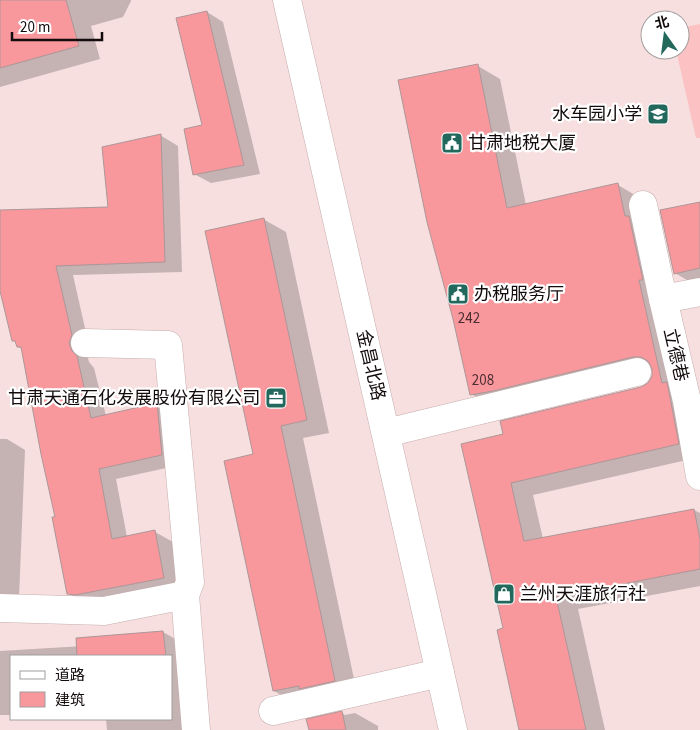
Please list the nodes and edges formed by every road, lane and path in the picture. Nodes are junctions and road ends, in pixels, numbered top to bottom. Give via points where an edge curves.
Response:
1 (287, 0) edge
2 (644, 205) dead end
3 (700, 292) edge
4 (663, 299) junction
5 (85, 343) dead end
6 (637, 372) dead end
7 (386, 432) junction
8 (700, 476) edge
9 (185, 596) junction
10 (0, 608) edge
11 (440, 673) junction
12 (273, 711) dead end
13 (196, 730) edge
14 (453, 730) edge

1 - 7 main road, 金昌北路
2 - 4 main road, 立德巷
3 - 4 main road
4 - 8 main road, 立德巷
5 - 9 main road via 168,345 190,582
6 - 7 main road
7 - 11 main road, 金昌北路
9 - 10 main road via 104,611
9 - 13 main road
11 - 12 main road
11 - 14 main road, 金昌北路

